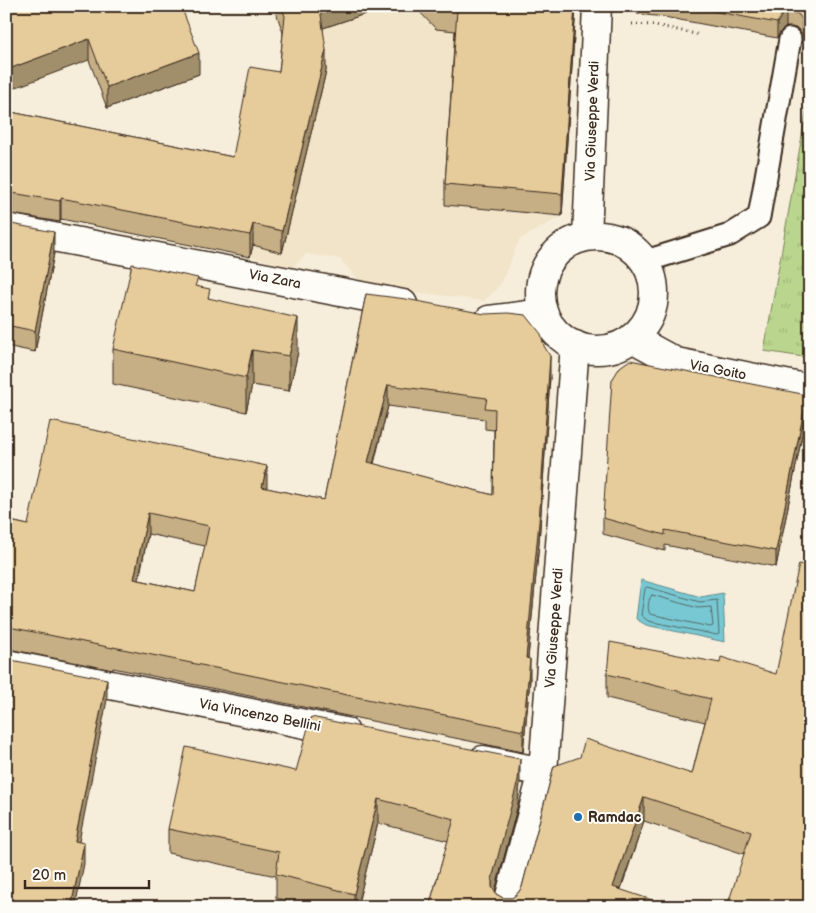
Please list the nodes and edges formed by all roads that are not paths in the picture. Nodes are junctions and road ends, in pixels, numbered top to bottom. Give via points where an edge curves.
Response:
1 (596, 6) edge
2 (790, 39) dead end
3 (6, 228) edge
4 (587, 236) junction
5 (646, 261) junction
6 (431, 309) edge
7 (544, 313) junction
8 (469, 316) edge
9 (632, 338) junction
10 (575, 345) junction
11 (810, 388) edge
12 (6, 664) edge
13 (367, 736) edge
14 (455, 754) edge
15 (543, 772) junction
16 (507, 907) edge

1 - 4 street, Via Giuseppe Verdi
2 - 5 lane via 759,217 730,235
3 - 6 street, Via Zara
4 - 5 street via 604,235 620,240 634,248
4 - 7 street via 558,251 548,264 540,297
5 - 9 street via 653,277 652,311
7 - 8 street via 488,320
7 - 10 street via 556,332
9 - 10 street via 605,350
9 - 11 street, Via Goito via 676,362
10 - 15 street, Via Giuseppe Verdi
12 - 13 street, Via Vincenzo Bellini
14 - 15 street
15 - 16 street, Via Giuseppe Verdi

